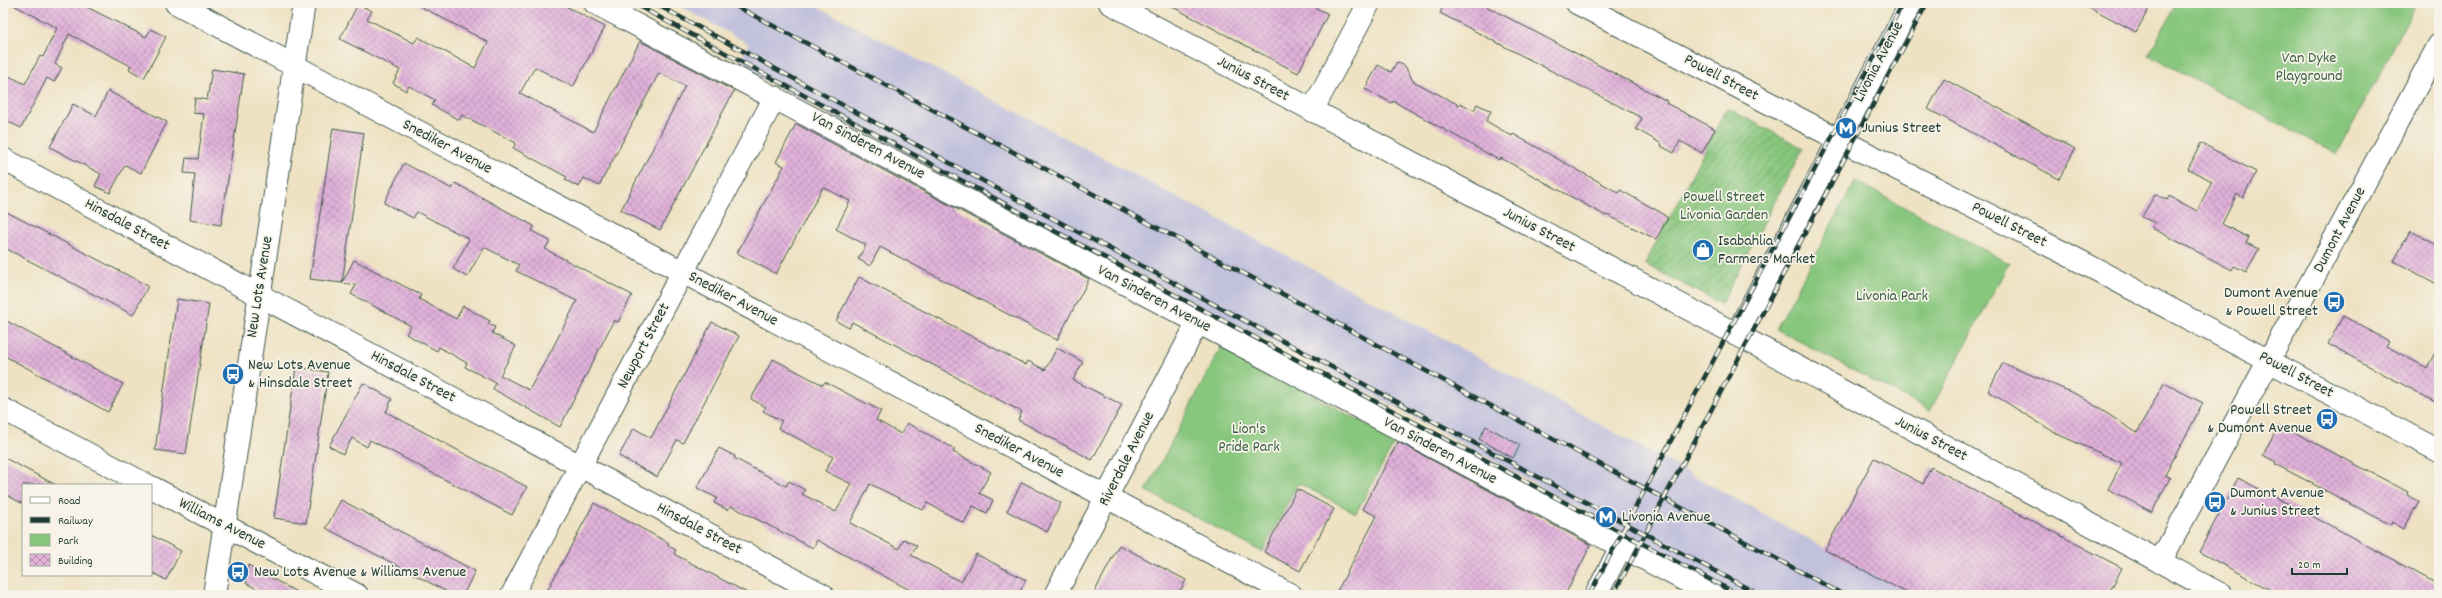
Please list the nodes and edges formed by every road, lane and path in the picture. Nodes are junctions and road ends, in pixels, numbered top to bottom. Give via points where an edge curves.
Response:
1 (176, 3) edge
2 (304, 3) edge
3 (595, 3) edge
4 (1110, 3) edge
5 (1369, 3) edge
6 (1578, 3) edge
7 (1911, 3) edge
8 (2439, 45) edge
9 (294, 66) junction
10 (776, 97) junction
11 (1312, 111) junction
12 (1838, 139) junction
13 (3, 159) edge
14 (683, 272) junction
15 (259, 295) junction
16 (1198, 322) junction
17 (1736, 335) junction
18 (2269, 360) junction
19 (3, 409) edge
20 (2439, 451) edge
21 (580, 466) junction
22 (145, 484) edge
23 (152, 488) edge
24 (1107, 498) junction
25 (224, 525) junction
26 (1621, 547) junction
27 (2160, 562) junction
28 (214, 595) edge
29 (357, 595) edge
30 (512, 595) edge
31 (823, 595) edge
32 (1055, 595) edge
33 (1291, 595) edge
34 (1596, 595) edge
35 (1713, 595) edge
36 (2222, 595) edge

1 - 9 street, Snediker Avenue
2 - 9 street, New Lots Avenue
3 - 10 street, Van Sinderen Avenue
4 - 11 street, Junius Street
5 - 11 street
6 - 12 street, Powell Street
7 - 12 street, Livonia Avenue
8 - 18 street, Dumont Avenue
9 - 14 street, Snediker Avenue
9 - 15 street, New Lots Avenue
10 - 14 street, Newport Street
10 - 16 street, Van Sinderen Avenue
11 - 17 street, Junius Street
12 - 17 street, Livonia Avenue
12 - 18 street, Powell Street
13 - 15 street, Hinsdale Street
14 - 21 street, Newport Street
14 - 24 street, Snediker Avenue
15 - 21 street, Hinsdale Street
15 - 25 street, New Lots Avenue
16 - 24 street, Riverdale Avenue
16 - 26 street, Van Sinderen Avenue
17 - 27 street, Junius Street
18 - 20 street, Powell Street
18 - 27 street, Dumont Avenue
19 - 22 street
21 - 30 street, Newport Street
21 - 31 street, Hinsdale Street
23 - 25 street, Williams Avenue
24 - 32 street, Riverdale Avenue
24 - 33 street, Snediker Avenue
25 - 28 street, New Lots Avenue
25 - 29 street, Williams Avenue
26 - 34 street
26 - 35 street, Van Sinderen Avenue
27 - 36 street, Junius Street

